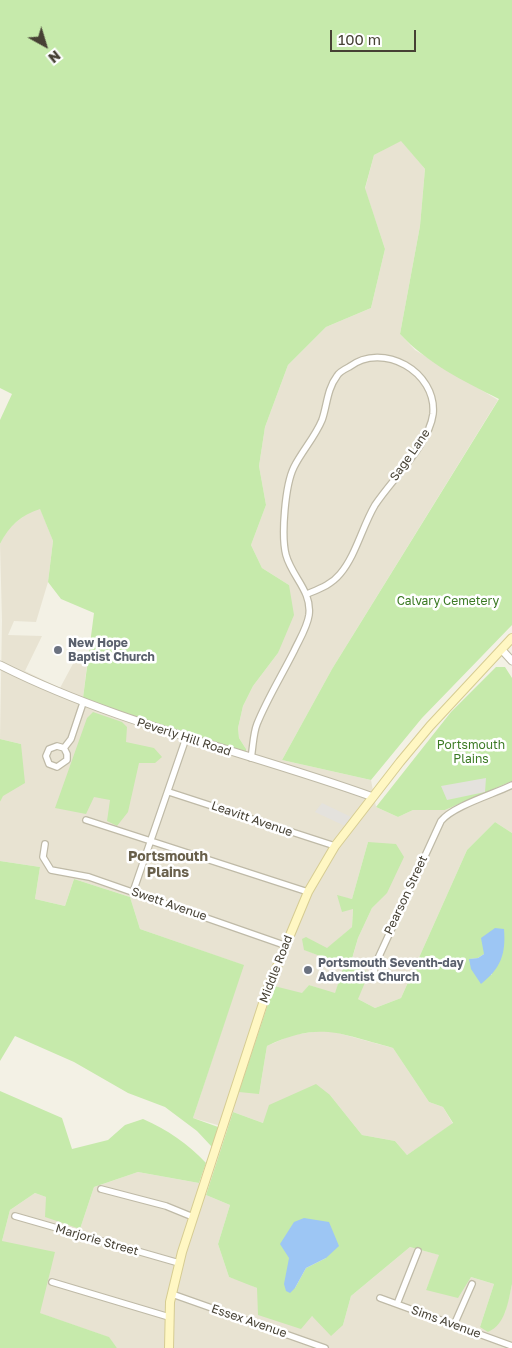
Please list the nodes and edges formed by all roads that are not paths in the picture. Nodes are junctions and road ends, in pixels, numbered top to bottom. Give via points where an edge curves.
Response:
1 (307, 594) junction
2 (512, 638) edge
3 (502, 650) junction
4 (512, 661) edge
5 (0, 665) edge
6 (83, 703) junction
7 (186, 738) junction
8 (64, 748) dead end
9 (251, 758) junction
10 (512, 785) edge
11 (169, 792) junction
12 (373, 797) junction
13 (86, 820) dead end
14 (152, 842) junction
15 (46, 844) dead end
16 (335, 846) junction
17 (133, 892) junction
18 (308, 892) junction
19 (284, 945) junction
20 (374, 976) dead end
21 (101, 1189) dead end
22 (15, 1216) dead end
23 (193, 1217) junction
24 (418, 1251) dead end
25 (179, 1263) junction
26 (52, 1282) dead end
27 (472, 1284) dead end
28 (172, 1294) junction
29 (380, 1298) dead end
30 (397, 1304) junction
31 (169, 1317) junction
32 (454, 1325) junction
33 (512, 1346) edge
34 (169, 1348) edge
35 (325, 1348) edge

1 - 1 street, Sage Lane via 291,568 284,547 294,468 322,420 337,375 366,358 386,358 406,364 415,370 428,388 432,399 432,422 425,437 374,507 341,573 326,586
1 - 9 street via 307,622 256,726
2 - 3 main road, Middle Road
3 - 4 street
3 - 12 main road, Middle Road via 430,726
5 - 6 street, Peverly Hill Road
6 - 7 street, Peverly Hill Road
6 - 8 street via 71,739
7 - 9 street, Peverly Hill Road
7 - 11 street
9 - 12 street, Peverly Hill Road
10 - 20 street, Pearson Street via 445,816 374,964
11 - 14 street
11 - 16 street, Leavitt Avenue
12 - 16 main road, Middle Road
13 - 14 street
14 - 17 street
14 - 18 street
15 - 17 street, Swett Avenue via 43,857 52,870 89,877
16 - 18 main road, Middle Road
17 - 19 street, Swett Avenue
18 - 19 main road, Middle Road
19 - 23 main road, Middle Road
21 - 23 street via 166,1206
22 - 25 street, Marjorie Street
23 - 25 main road, Middle Road
24 - 30 street
25 - 28 main road, Middle Road
26 - 31 street
27 - 32 street
28 - 31 main road, Middle Road
28 - 35 street, Essex Avenue
29 - 30 street, Sims Avenue
30 - 32 street, Sims Avenue
31 - 34 main road, Middle Road
32 - 33 street, Sims Avenue

